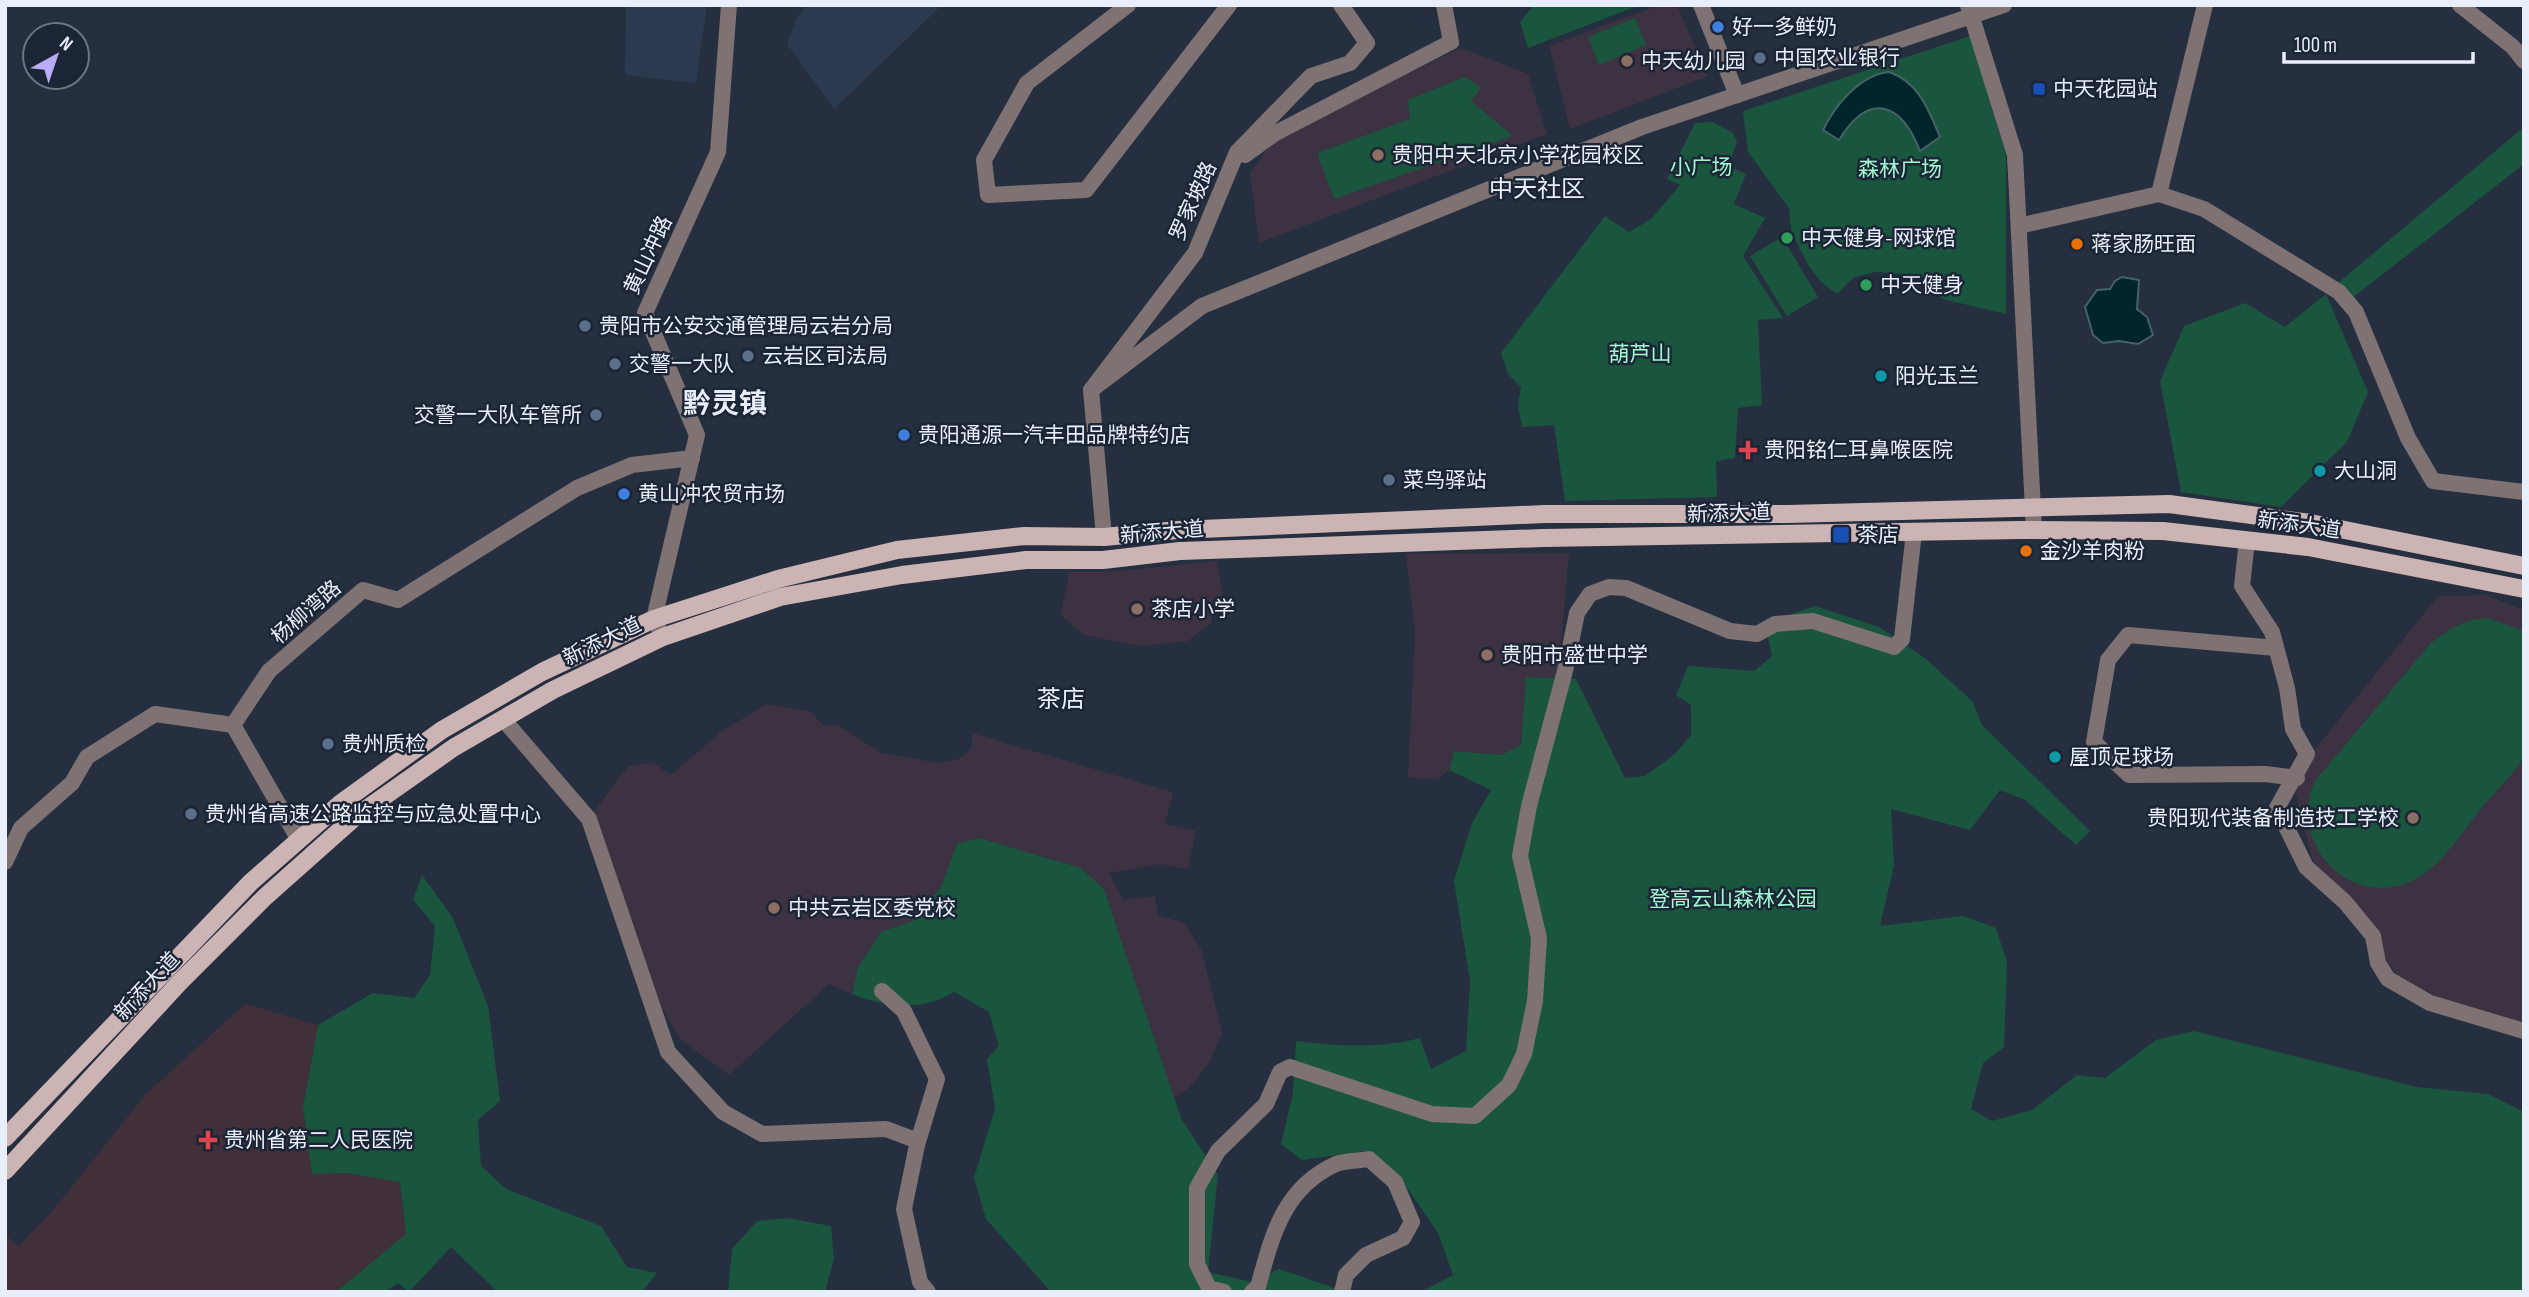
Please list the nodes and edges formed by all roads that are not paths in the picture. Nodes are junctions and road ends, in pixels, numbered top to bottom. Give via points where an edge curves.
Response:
1 (729, 5) edge
2 (1128, 5) edge
3 (1229, 5) edge
4 (1341, 5) edge
5 (1444, 5) edge
6 (1701, 5) edge
7 (2004, 5) edge
8 (2205, 5) edge
9 (2459, 5) edge
10 (1970, 11) edge
11 (2524, 61) edge
12 (1737, 95) junction
13 (1232, 165) junction
14 (2159, 194) junction
15 (2019, 226) junction
16 (1091, 390) junction
17 (692, 458) junction
18 (2524, 492) edge
19 (2033, 506) junction
20 (2034, 530) junction
21 (1914, 532) junction
22 (1104, 537) junction
23 (2247, 540) junction
24 (2524, 566) edge
25 (2521, 589) edge
26 (654, 619) junction
27 (663, 637) junction
28 (2276, 648) junction
29 (503, 719) junction
30 (233, 725) junction
31 (2297, 778) junction
32 (299, 840) junction
33 (5, 862) edge
34 (883, 991) dead end
35 (2524, 1031) edge
36 (5, 1138) edge
37 (918, 1141) junction
38 (5, 1171) edge
39 (928, 1292) edge
40 (1224, 1292) edge
41 (1252, 1292) edge
42 (1342, 1292) edge

1 - 17 street, 黄山冲路 via 718,152 645,313 697,435
2 - 3 street via 1027,83 984,160 988,195 1086,190
4 - 13 street, 罗家坡路 via 1367,43 1350,63 1311,76 1237,152
5 - 13 street via 1451,42 1273,134
6 - 12 street
7 - 10 street
8 - 14 street
9 - 11 street
10 - 12 street
10 - 15 street via 2015,155
12 - 16 street via 1642,127 1202,306
13 - 16 street, 罗家坡路 via 1195,253
14 - 15 street
14 - 18 street via 2204,208 2339,292 2356,312 2408,438 2433,481
15 - 19 street
16 - 22 street
17 - 26 street, 黄山冲路
17 - 30 street, 杨柳湾路 via 632,465 577,488 398,600 363,590 269,671
19 - 20 street
19 - 22 main road, 新添大道 via 1788,514 1545,514
19 - 24 main road, 新添大道 via 2169,504 2310,523
20 - 21 main road, 新添大道
20 - 23 main road, 新添大道 via 2163,531
21 - 27 main road, 新添大道 via 1543,538 1026,560 902,575 780,597
21 - 40 street via 1902,639 1894,647 1813,621 1775,624 1757,634 1730,631 1626,588 1609,587 1590,594 1577,613 1520,856 1539,938 1530,1028 1509,1085 1475,1116 1432,1114 1290,1067 1280,1072 1266,1104 1218,1151 1197,1188 1197,1264 1209,1288
22 - 26 main road, 新添大道 via 1024,536 897,550 778,579
23 - 25 main road, 新添大道 via 2308,547
23 - 28 street via 2242,586 2272,632
26 - 27 street
26 - 32 main road, 新添大道 via 542,672 442,730 341,803
27 - 29 main road, 新添大道
28 - 31 street via 2293,729 2307,754
28 - 31 street via 2128,635 2108,660 2095,742 2129,775
29 - 37 street via 589,819 668,1052 723,1112 762,1134 886,1129
29 - 38 main road, 新添大道 via 355,817 265,897
30 - 32 street
30 - 33 street via 155,714 88,757 72,783 21,828
31 - 35 street via 2277,808 2306,867 2345,902 2373,936 2378,963 2388,979 2430,1003
32 - 36 main road, 新添大道 via 251,882
34 - 37 street via 904,1011 937,1079
37 - 39 street via 904,1209 920,1282
41 - 42 street via 1258,1287 1272,1235 1293,1194 1337,1164 1369,1159 1395,1182 1412,1222 1403,1238 1366,1255 1346,1275

